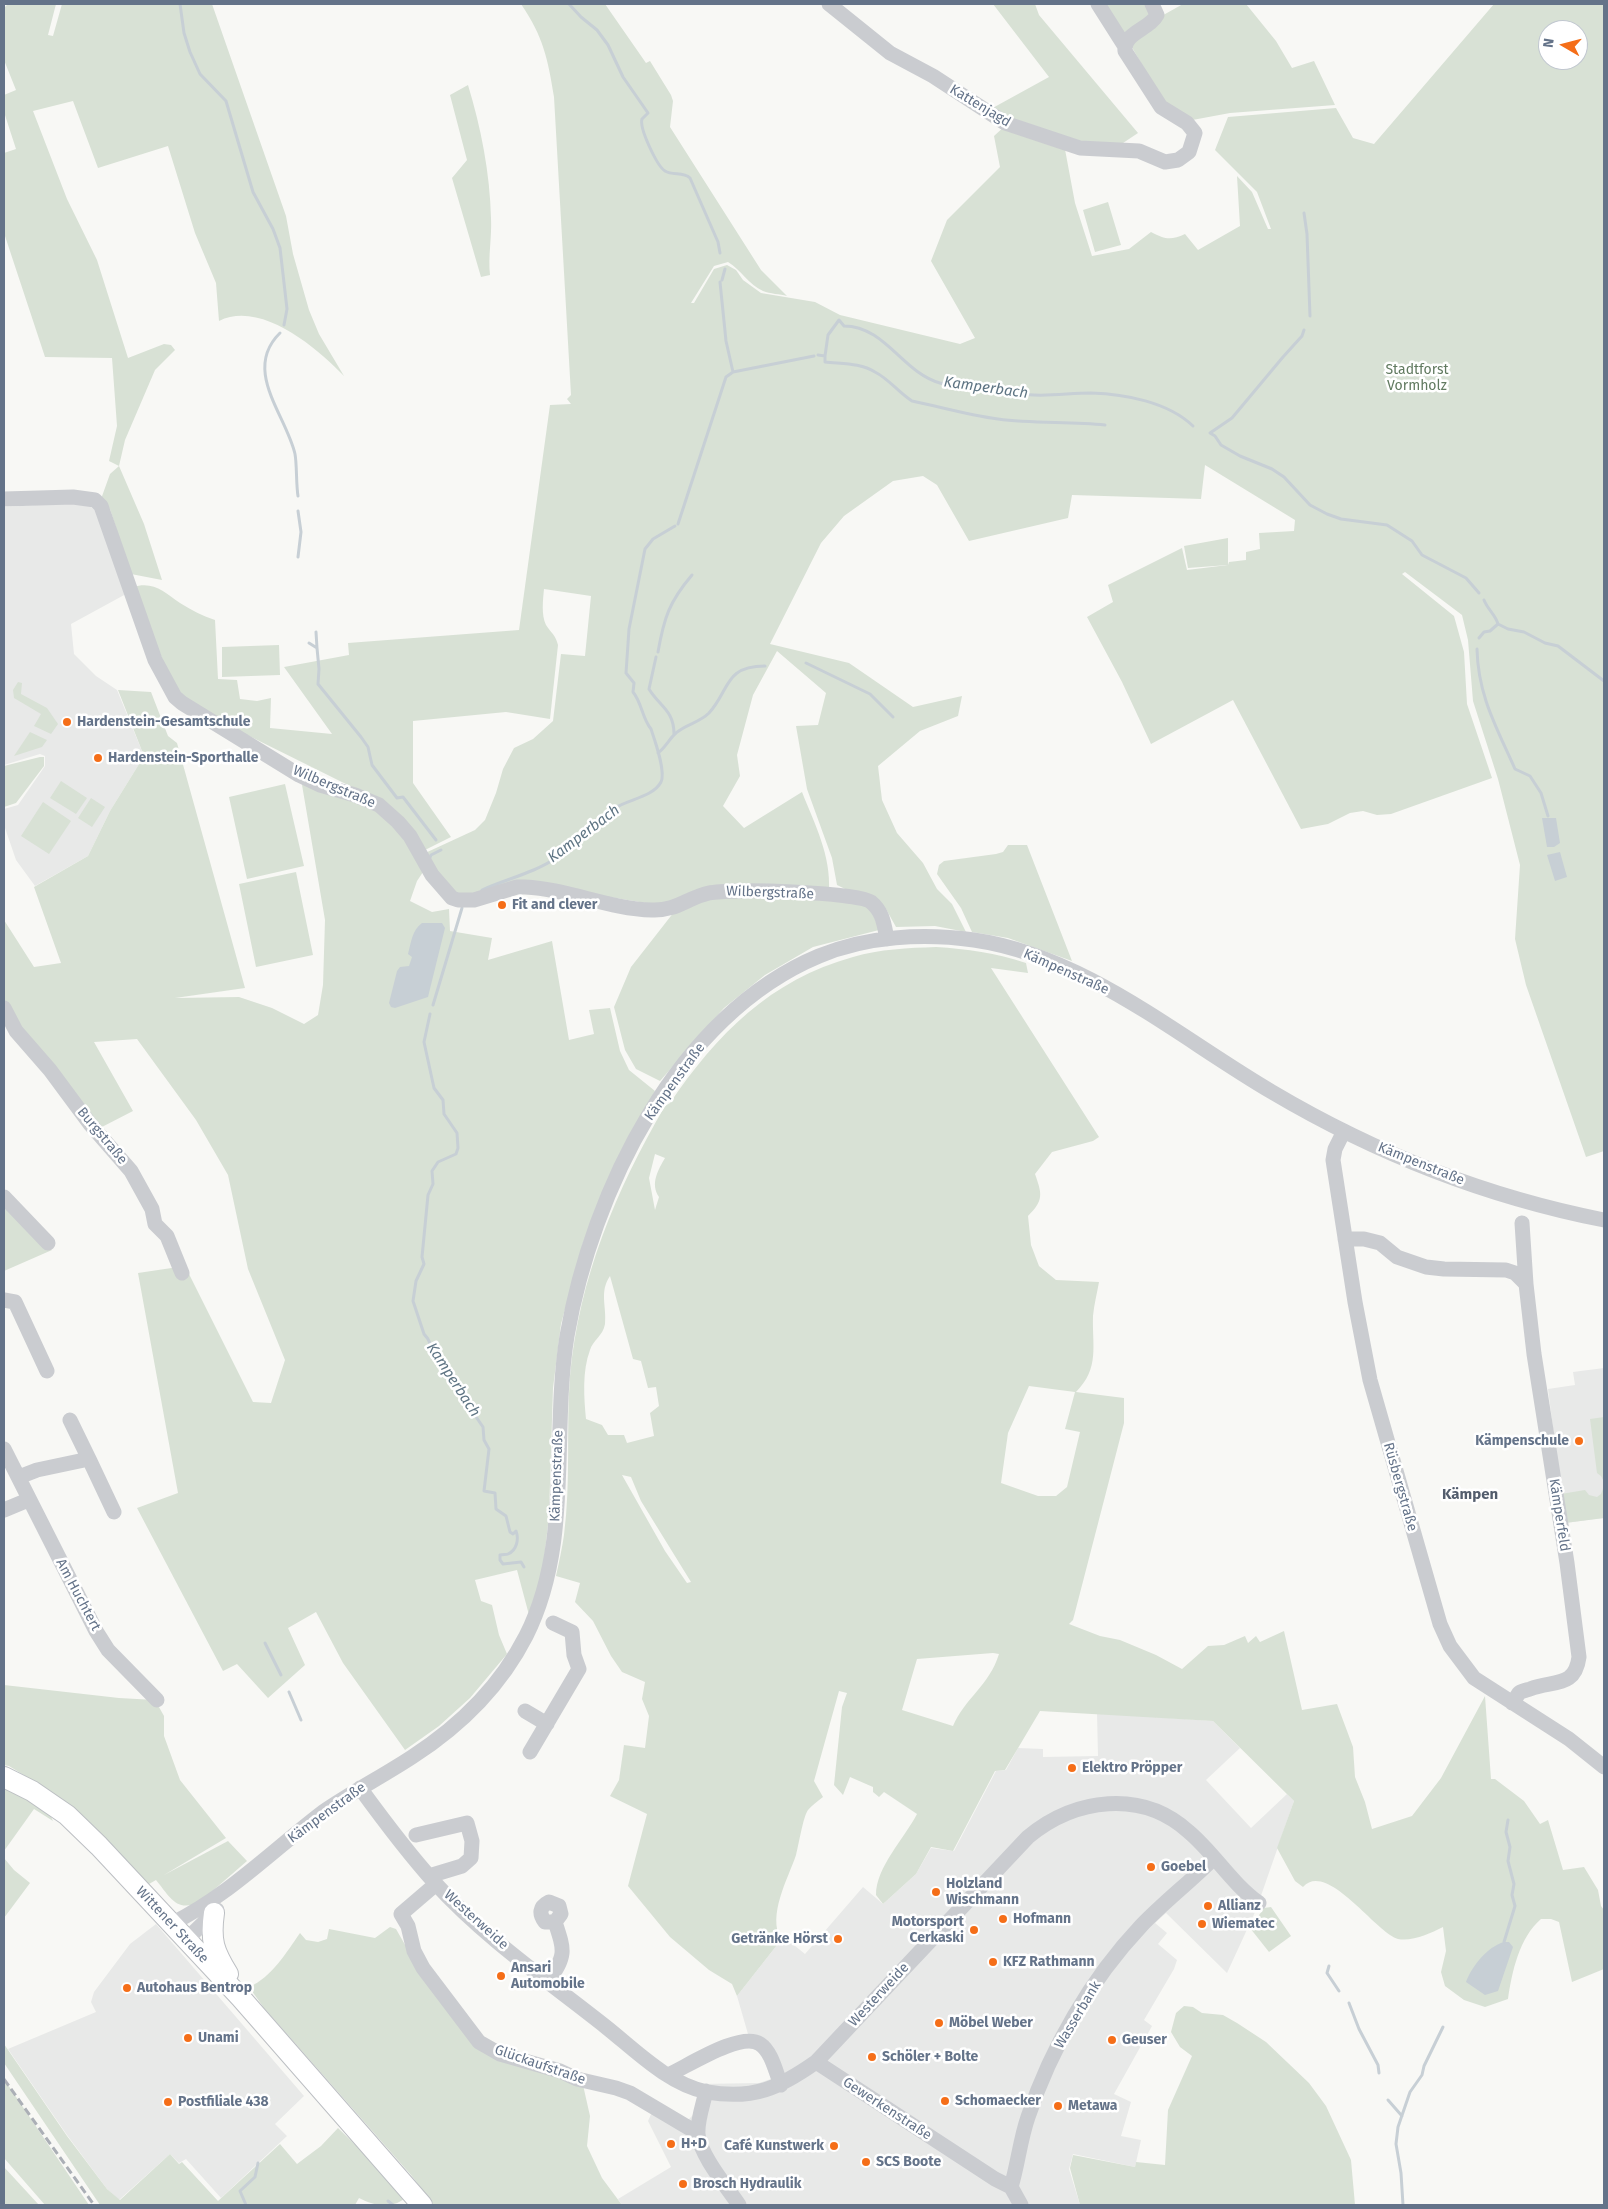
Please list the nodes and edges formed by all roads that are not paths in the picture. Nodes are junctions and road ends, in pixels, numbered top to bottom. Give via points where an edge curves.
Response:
1 (829, 4) edge
2 (1098, 4) edge
3 (1152, 4) edge
4 (1124, 45) junction
5 (4, 499) edge
6 (887, 939) junction
7 (4, 1008) edge
8 (1344, 1131) junction
9 (4, 1197) edge
10 (1604, 1220) edge
11 (1522, 1223) dead end
12 (1345, 1239) junction
13 (48, 1243) dead end
14 (182, 1272) dead end
15 (1526, 1284) junction
16 (4, 1300) edge
17 (47, 1371) dead end
18 (70, 1420) dead end
19 (4, 1449) edge
20 (89, 1459) junction
21 (19, 1477) junction
22 (28, 1500) junction
23 (4, 1510) edge
24 (114, 1512) dead end
25 (553, 1624) dead end
26 (157, 1700) dead end
27 (1512, 1704) junction
28 (525, 1711) dead end
29 (547, 1724) junction
30 (530, 1752) dead end
31 (1604, 1767) edge
32 (4, 1778) edge
33 (360, 1788) junction
34 (416, 1835) dead end
35 (1213, 1859) junction
36 (246, 1876) junction
37 (432, 1880) junction
38 (1259, 1903) dead end
39 (214, 1913) junction
40 (555, 1922) dead end
41 (171, 1924) junction
42 (186, 1940) junction
43 (548, 1982) junction
44 (241, 1998) junction
45 (816, 2062) junction
46 (668, 2075) junction
47 (781, 2085) junction
48 (706, 2092) junction
49 (698, 2129) junction
50 (1011, 2187) junction
51 (422, 2205) edge
52 (739, 2205) edge
53 (1021, 2205) edge

1 - 4 street, Kattenjagd via 890,53 933,76 997,120 1080,148 1139,151 1165,162 1178,160 1189,152 1195,133 1155,99 1129,60
2 - 4 street
3 - 4 street via 1157,15 1154,21
5 - 6 street, Wilbergstraße via 73,497 95,500 108,524 155,660 175,697 299,775 379,805 410,836 432,875 452,898 467,901 525,887 626,908 665,911 723,890 858,897 870,901 882,914
6 - 8 street, Kämpenstraße via 914,936 972,940 1025,953 1058,966 1094,982 1275,1094
6 - 33 street, Kämpenstraße via 821,955 762,988 723,1020 695,1051 652,1111 606,1200 588,1247 573,1306 560,1404 555,1535 535,1616 513,1659 476,1706 434,1743
7 - 14 street, Burgstraße via 16,1031 131,1171 152,1210 155,1224 167,1236
8 - 10 street, Kämpenstraße via 1479,1187
8 - 12 street, Rüsbergstraße via 1333,1160
9 - 13 street
11 - 15 street, Kämperfeld
12 - 15 street via 1380,1243 1397,1257 1426,1267 1506,1270 1516,1273
12 - 27 street, Rüsbergstraße via 1370,1380 1440,1624 1450,1646 1474,1678
15 - 27 street, Kämperfeld via 1579,1657 1577,1669 1566,1680 1519,1693
16 - 17 street via 15,1302
18 - 20 street
19 - 21 street, Am Huchtert
20 - 21 street
20 - 24 street
21 - 22 street, Am Huchtert
22 - 23 street
22 - 26 street, Am Huchtert via 108,1650
25 - 29 street via 572,1632 579,1669
27 - 31 street, Rüsbergstraße via 1575,1743
28 - 29 street
29 - 30 street
32 - 41 main road, Wittener Straße via 32,1791 67,1815
33 - 36 street, Kämpenstraße via 325,1811
33 - 37 street, Westerweide
34 - 37 street, Westerweide via 467,1823 472,1841 471,1858 462,1866
35 - 38 street, Westerweide
35 - 45 street, Westerweide via 1181,1825 1147,1808 1095,1805 1053,1819 1028,1836
35 - 50 street, Wasserbank via 1140,1927 1085,2000 1038,2090 1020,2141
36 - 39 street, Kämpenstraße
36 - 41 street, Kämpenstraße
37 - 43 street, Westerweide via 488,1933
37 - 49 street, Glückaufstraße via 401,1914 423,1968 479,2042 500,2054 630,2093 689,2128
39 - 42 street, Kämpenstraße
39 - 44 main road via 213,1946
40 - 43 street via 563,1954
41 - 42 main road, Wittener Straße
42 - 44 main road, Wittener Straße
43 - 46 street, Westerweide
44 - 51 main road, Wittener Straße
45 - 47 street, Westerweide
45 - 50 street, Gewerkenstraße
46 - 47 street via 735,2042 748,2040 760,2044 768,2053
46 - 48 street, Westerweide
47 - 48 street, Westerweide via 749,2093
48 - 49 street
49 - 52 street via 705,2153
50 - 53 street

